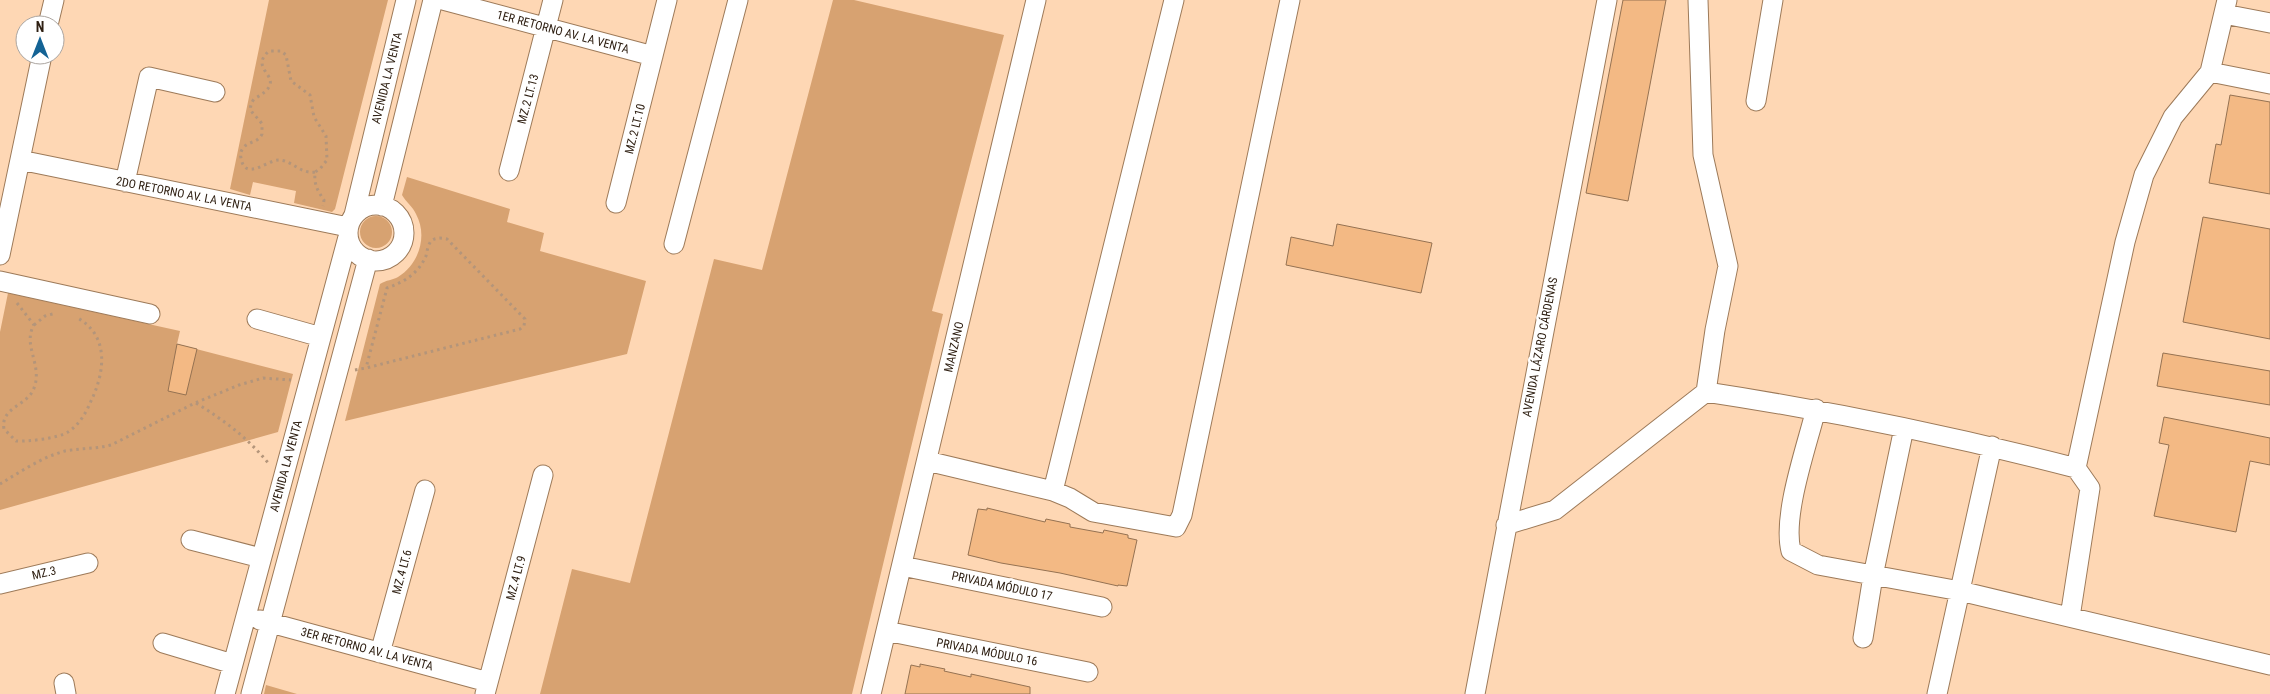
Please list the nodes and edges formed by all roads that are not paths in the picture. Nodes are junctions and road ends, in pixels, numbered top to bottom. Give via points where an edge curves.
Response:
1 (54, 0) edge
2 (406, 0) edge
3 (433, 0) edge
4 (443, 0) edge
5 (553, 0) edge
6 (667, 0) edge
7 (738, 0) edge
8 (1036, 0) edge
9 (1174, 0) edge
10 (1290, 0) edge
11 (1607, 0) edge
12 (1698, 0) edge
13 (1773, 0) edge
14 (2225, 7) edge
15 (50, 15) edge
16 (2270, 23) edge
17 (547, 27) junction
18 (654, 56) junction
19 (40, 65) edge
20 (2210, 72) junction
21 (2270, 84) edge
22 (215, 92) dead end
23 (1756, 101) dead end
24 (20, 160) junction
25 (509, 171) dead end
26 (125, 182) junction
27 (616, 203) dead end
28 (382, 206) junction
29 (350, 226) junction
30 (674, 244) dead end
31 (0, 256) edge
32 (368, 259) junction
33 (0, 281) edge
34 (150, 314) dead end
35 (257, 319) dead end
36 (321, 337) junction
37 (1706, 392) junction
38 (1816, 409) junction
39 (1904, 428) junction
40 (1992, 446) junction
41 (927, 461) junction
42 (2076, 468) junction
43 (543, 475) dead end
44 (425, 490) dead end
45 (1053, 491) junction
46 (1506, 525) junction
47 (191, 540) dead end
48 (261, 558) junction
49 (88, 563) dead end
50 (902, 566) junction
51 (1873, 576) junction
52 (0, 584) edge
53 (1960, 591) junction
54 (1102, 607) dead end
55 (245, 615) junction
56 (2070, 617) junction
57 (271, 623) junction
58 (886, 631) junction
59 (1863, 638) dead end
60 (163, 643) dead end
61 (380, 653) junction
62 (233, 664) junction
63 (2270, 665) edge
64 (1088, 672) dead end
65 (487, 688) edge
66 (224, 694) edge
67 (251, 694) edge
68 (871, 694) edge
69 (1476, 694) edge
70 (1937, 694) edge

1 - 15 street
2 - 29 street, AVENIDA LA VENTA
3 - 28 street, AVENIDA LA VENTA
4 - 17 street, 1ER RETORNO AV. LA VENTA
5 - 17 street, MZ.2 LT.13
6 - 18 street, MZ.2 LT.10
7 - 30 street
8 - 41 street, MANZANO
9 - 45 street
10 - 45 street via 1182,515 1176,527 1166,526 1093,512
11 - 46 street, AVENIDA LÁZARO CÁRDENAS
12 - 37 street via 1703,155 1728,266
13 - 23 street
14 - 16 street
14 - 20 street
17 - 18 street, 1ER RETORNO AV. LA VENTA
17 - 25 street, MZ.2 LT.13
18 - 27 street, MZ.2 LT.10
19 - 24 street
20 - 21 street
20 - 42 street via 2173,117 2144,175 2125,242
22 - 26 street via 148,77
24 - 26 street, 2DO RETORNO AV. LA VENTA
24 - 31 street
26 - 29 street, 2DO RETORNO AV. LA VENTA
28 - 29 street via 366,206
28 - 32 street via 397,214 404,231 403,240 386,259
29 - 32 street via 355,251
29 - 36 street, AVENIDA LA VENTA
32 - 57 street
33 - 34 street
35 - 36 street
36 - 48 street, AVENIDA LA VENTA
37 - 38 street
37 - 46 street via 1555,510
38 - 39 street
38 - 51 street via 1794,494 1788,538 1791,551 1818,565
39 - 40 street
39 - 51 street
40 - 42 street
40 - 53 street
41 - 45 street
41 - 50 street, MANZANO
42 - 56 street via 2090,488
43 - 65 street, MZ.4 LT.9
44 - 61 street, MZ.4 LT.6
46 - 69 street, AVENIDA LÁZARO CÁRDENAS
47 - 48 street
48 - 55 street, AVENIDA LA VENTA
49 - 52 street, MZ.3
50 - 54 street, PRIVADA MÓDULO 17
50 - 58 street, MANZANO
51 - 53 street
51 - 59 street
53 - 56 street
53 - 70 street
55 - 57 street, 3ER RETORNO AV. LA VENTA
55 - 62 street, AVENIDA LA VENTA
56 - 63 street
57 - 61 street, 3ER RETORNO AV. LA VENTA
57 - 67 street
58 - 64 street, PRIVADA MÓDULO 16
58 - 68 street, MANZANO
60 - 62 street
61 - 65 street, 3ER RETORNO AV. LA VENTA
62 - 66 street, AVENIDA LA VENTA

